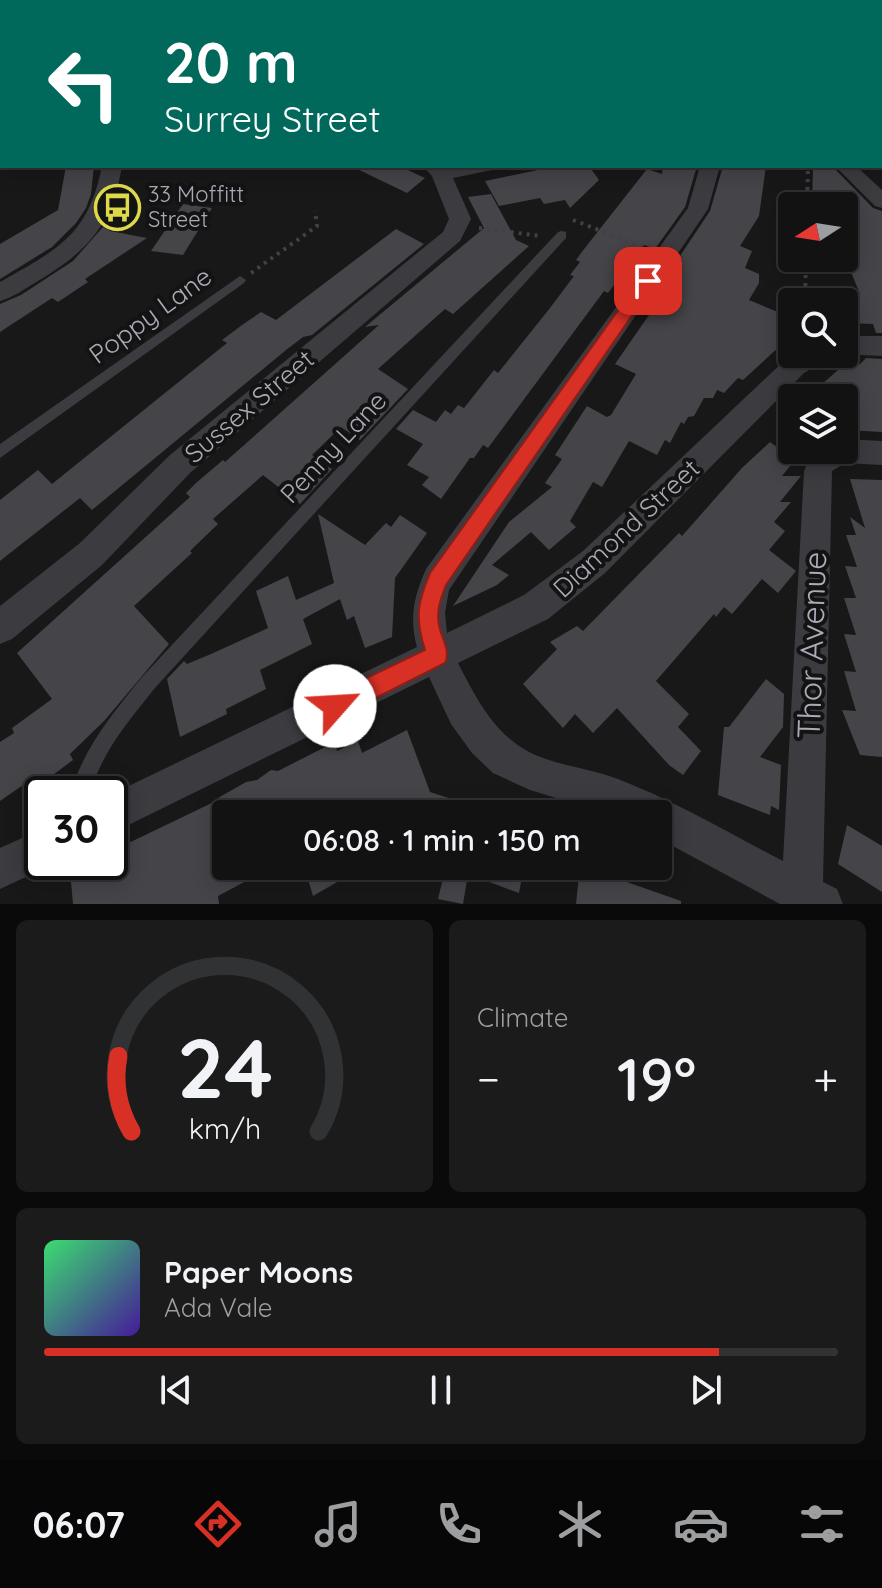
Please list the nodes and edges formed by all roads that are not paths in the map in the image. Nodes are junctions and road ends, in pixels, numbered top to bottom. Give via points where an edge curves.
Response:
1 (112, 168) edge
2 (461, 168) edge
3 (710, 168) edge
4 (847, 168) edge
5 (437, 170) edge
6 (882, 201) edge
7 (562, 235) road end
8 (240, 280) road end
9 (0, 293) edge
10 (858, 346) edge
11 (882, 346) edge
12 (793, 368) edge
13 (0, 452) edge
14 (882, 453) edge
15 (0, 627) edge
16 (437, 656) junction
17 (84, 776) edge
18 (622, 800) edge
19 (128, 806) edge
20 (672, 824) edge
21 (24, 858) edge
22 (0, 869) edge
23 (812, 898) edge

1 - 9 street via 106,204 91,228
2 - 5 street
3 - 16 street via 701,204 437,580 427,609
4 - 6 street
5 - 15 street, Sussex Street via 458,211 459,225 452,236 180,464 67,576
7 - 17 lane, Penny Lane via 148,683 96,751
8 - 13 lane, Poppy Lane
10 - 11 street
12 - 16 street, Diamond Street via 568,585 536,607
14 - 23 street, Thor Avenue via 842,451 822,461 818,471
16 - 18 street via 470,725 502,759 521,770
16 - 19 street, Diamond Street
20 - 23 street
21 - 22 street

